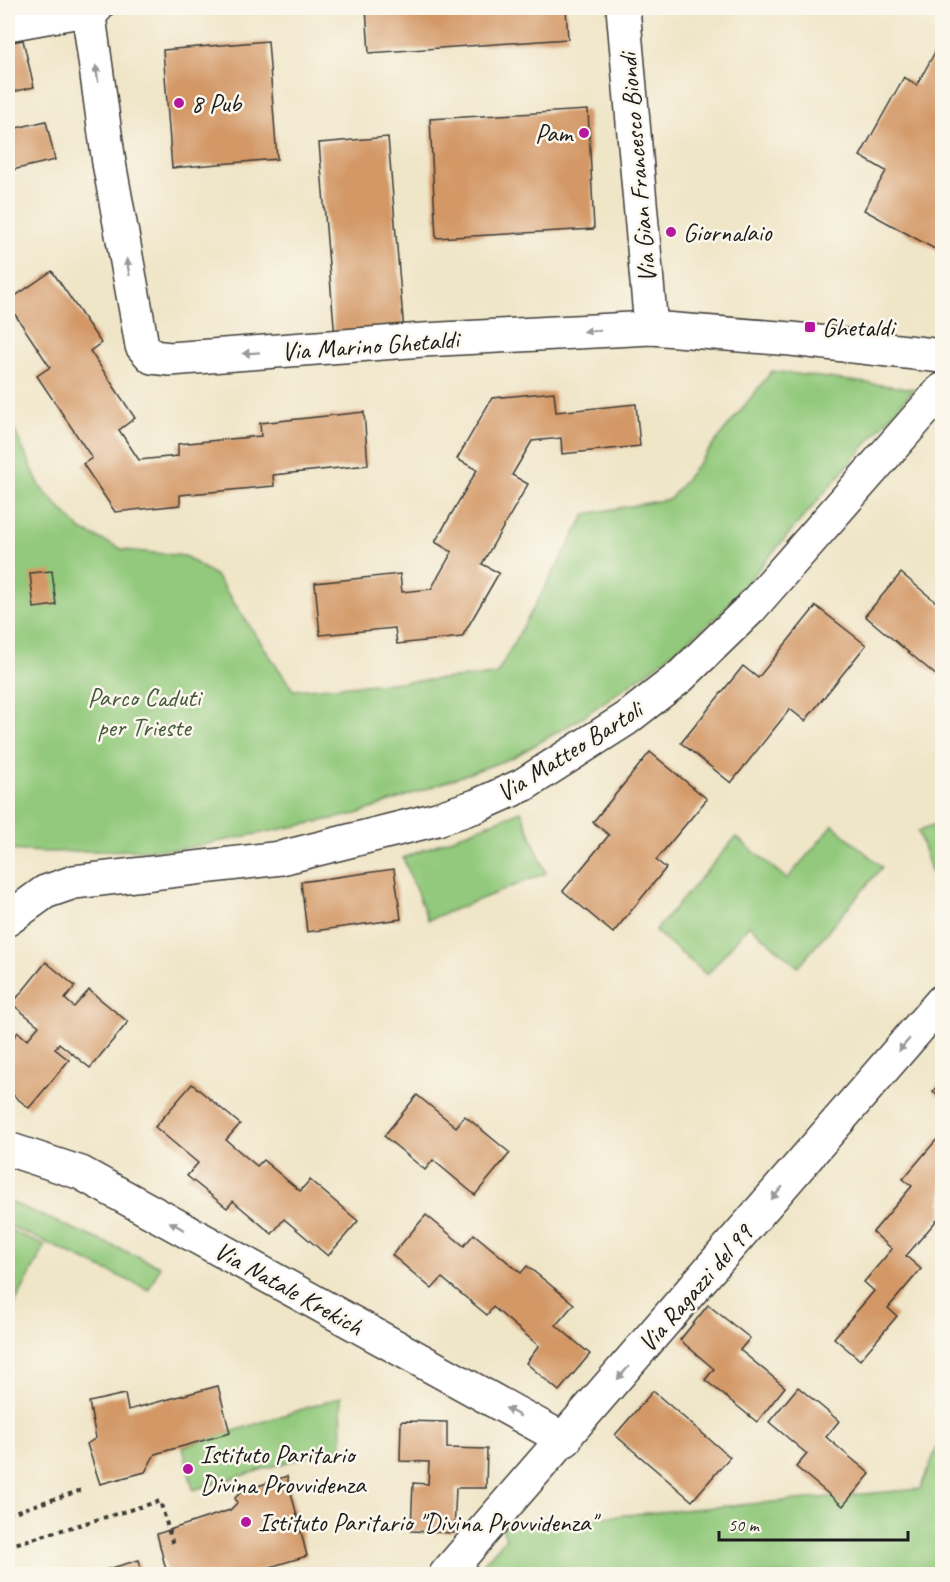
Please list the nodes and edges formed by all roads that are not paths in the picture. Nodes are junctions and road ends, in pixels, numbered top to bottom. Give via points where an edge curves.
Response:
1 (92, 8) edge
2 (623, 8) edge
3 (8, 24) edge
4 (651, 328) junction
5 (942, 356) edge
6 (942, 390) edge
7 (15, 904) edge
8 (942, 1001) edge
9 (8, 1149) edge
10 (565, 1440) junction
11 (446, 1575) edge

1 - 3 street
4 -> 1 street, Via Marino Ghetaldi via 170,359 152,357 142,346 109,163
2 - 4 street, Via Gian Francesco Biondi
4 - 5 street, Via Marino Ghetaldi
6 - 7 street, Via Matteo Bartoli via 718,642 626,719 523,785 456,814 313,851 235,865 95,878 58,886
8 -> 10 street, Via Ragazzi del 99
10 -> 9 street, Via Natale Krekich via 81,1173
10 - 11 street, Via Ragazzi del 99

